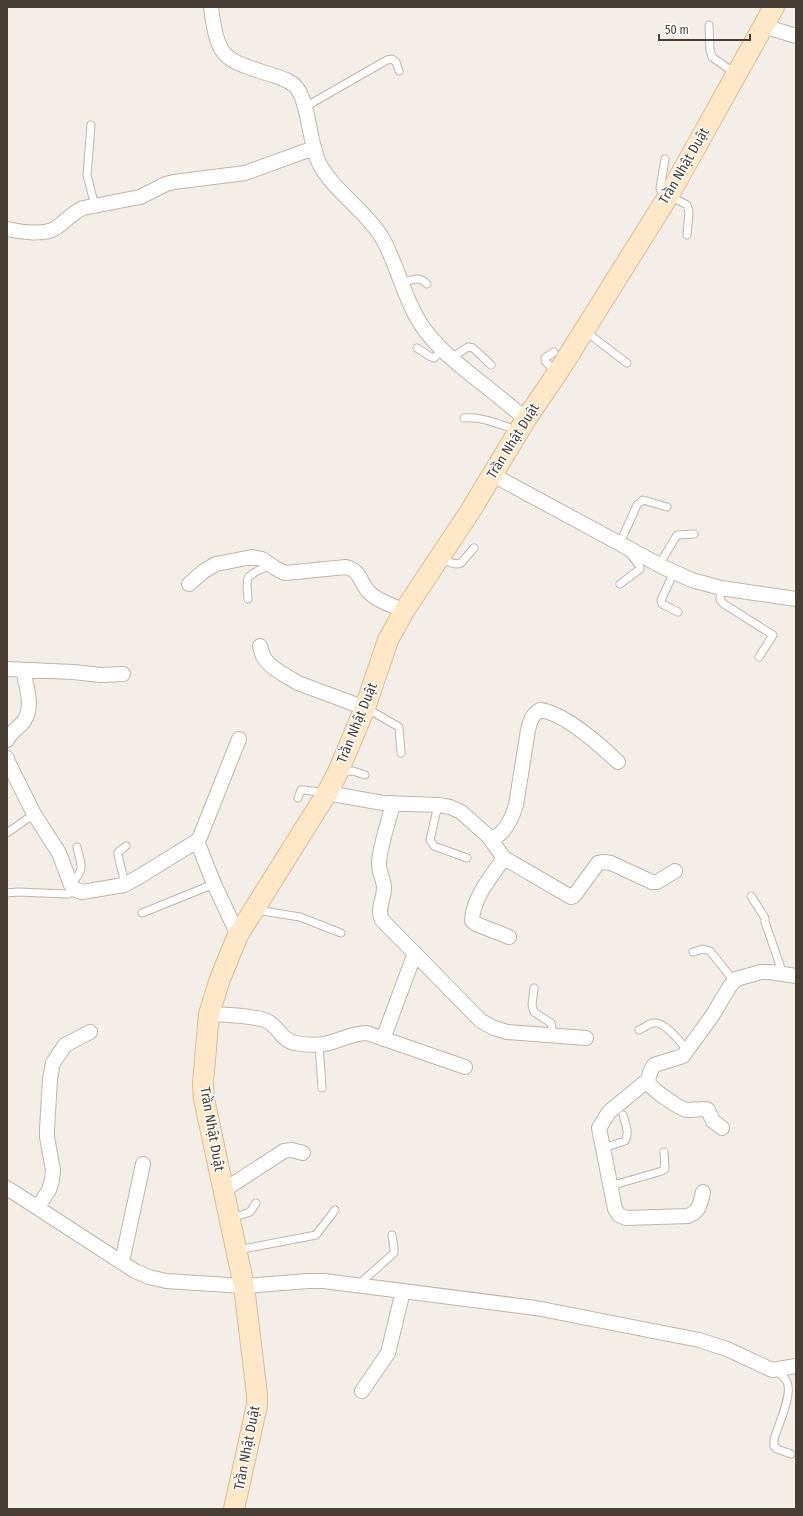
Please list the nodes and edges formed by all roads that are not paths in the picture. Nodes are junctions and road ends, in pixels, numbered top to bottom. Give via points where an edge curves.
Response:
1 (211, 7) edge
2 (774, 7) edge
3 (709, 25) dead end
4 (763, 26) junction
5 (796, 36) edge
6 (399, 71) dead end
7 (736, 74) junction
8 (304, 107) junction
9 (91, 125) dead end
10 (314, 148) junction
11 (665, 159) dead end
12 (669, 194) junction
13 (95, 206) junction
14 (7, 229) edge
15 (687, 235) dead end
16 (402, 283) junction
17 (427, 284) dead end
18 (584, 329) junction
19 (417, 348) dead end
20 (554, 352) dead end
21 (446, 354) junction
22 (627, 363) dead end
23 (491, 365) dead end
24 (557, 373) junction
25 (464, 418) dead end
26 (522, 425) junction
27 (493, 475) junction
28 (667, 508) dead end
29 (694, 534) dead end
30 (623, 545) junction
31 (474, 548) dead end
32 (439, 557) junction
33 (270, 565) junction
34 (659, 565) junction
35 (674, 572) junction
36 (189, 584) dead end
37 (620, 584) dead end
38 (720, 588) junction
39 (248, 599) dead end
40 (796, 599) edge
41 (404, 611) junction
42 (678, 612) dead end
43 (260, 646) dead end
44 (759, 657) dead end
45 (7, 669) edge
46 (23, 670) junction
47 (123, 674) dead end
48 (365, 708) junction
49 (7, 740) edge
50 (238, 740) dead end
51 (401, 752) dead end
52 (7, 761) edge
53 (618, 762) dead end
54 (338, 772) junction
55 (365, 775) dead end
56 (327, 793) junction
57 (298, 798) dead end
58 (393, 803) junction
59 (438, 804) junction
60 (34, 814) junction
61 (7, 833) edge
62 (488, 836) junction
63 (197, 841) junction
64 (126, 846) dead end
65 (77, 847) dead end
66 (467, 858) dead end
67 (504, 858) junction
68 (675, 872) dead end
69 (125, 884) junction
70 (214, 884) junction
71 (74, 887) junction
72 (7, 894) edge
73 (751, 896) dead end
74 (254, 910) junction
75 (142, 913) dead end
76 (341, 933) dead end
77 (238, 935) junction
78 (509, 937) dead end
79 (693, 952) dead end
80 (415, 953) junction
81 (792, 977) edge
82 (734, 981) junction
83 (534, 988) dead end
84 (209, 1014) junction
85 (639, 1030) dead end
86 (90, 1032) dead end
87 (553, 1036) junction
88 (586, 1038) dead end
89 (384, 1039) junction
90 (319, 1044) junction
91 (688, 1051) junction
92 (465, 1067) dead end
93 (648, 1080) junction
94 (322, 1088) dead end
95 (623, 1115) dead end
96 (722, 1128) dead end
97 (603, 1148) junction
98 (664, 1152) dead end
99 (303, 1153) dead end
100 (143, 1164) dead end
101 (610, 1186) junction
102 (7, 1188) edge
103 (224, 1190) junction
104 (704, 1192) dead end
105 (256, 1203) dead end
106 (38, 1207) junction
107 (335, 1210) dead end
108 (230, 1219) junction
109 (392, 1235) dead end
110 (238, 1250) junction
111 (122, 1262) junction
112 (358, 1285) junction
113 (244, 1286) junction
114 (403, 1292) junction
115 (796, 1366) edge
116 (777, 1370) junction
117 (362, 1391) dead end
118 (791, 1454) dead end
119 (234, 1509) edge

1 - 8 street via 215,34 226,56 236,64 287,80 302,96
2 - 4 main road, Trần Nhật Duật
3 - 7 lane via 712,57
4 - 5 street
4 - 7 main road, Trần Nhật Duật
6 - 8 lane via 396,62 392,59 387,60
7 - 12 main road, Trần Nhật Duật
8 - 10 street
9 - 13 lane via 87,175
10 - 13 street via 245,173 174,182 140,197
10 - 16 street via 329,179 381,236
11 - 12 lane via 660,188
12 - 15 lane via 687,205
12 - 18 main road, Trần Nhật Duật
13 - 14 street via 75,212 50,232
16 - 17 lane via 417,278
16 - 21 street via 427,334
18 - 22 lane
18 - 24 main road, Trần Nhật Duật
19 - 21 lane via 434,358
20 - 24 lane via 544,360
21 - 23 lane via 468,347 473,348
21 - 26 street
24 - 26 main road, Trần Nhật Duật
25 - 26 lane via 473,417
26 - 27 main road, Trần Nhật Duật
27 - 30 street
27 - 32 main road, Trần Nhật Duật
28 - 30 lane via 643,500 637,505
29 - 34 lane via 677,535
30 - 34 street
30 - 37 lane via 640,569
31 - 32 lane via 458,564
32 - 41 main road, Trần Nhật Duật
33 - 36 street via 252,556 216,564
33 - 39 lane via 248,576
33 - 41 street via 285,572 352,568 357,571 371,594
34 - 35 street
35 - 38 street
35 - 42 lane via 661,600 662,604
38 - 40 street
38 - 44 lane via 720,600 724,604 773,635
41 - 48 main road, Trần Nhật Duật via 388,640
43 - 48 street via 264,657 291,679
45 - 46 street
46 - 47 street
46 - 49 street via 28,714 24,722 10,733
48 - 51 lane via 399,727
48 - 54 main road, Trần Nhật Duật
50 - 63 street
52 - 60 street
53 - 62 street via 584,732 554,714 540,710 531,720 528,730 514,814 501,834 494,838
54 - 55 lane via 353,771
54 - 56 main road, Trần Nhật Duật
56 - 57 lane via 301,790
56 - 58 street
56 - 74 main road, Trần Nhật Duật
58 - 59 street
58 - 80 street via 379,858 384,890 380,916
59 - 62 street via 461,812
59 - 66 lane via 430,840 434,846
60 - 61 lane
60 - 71 street via 59,852
62 - 67 street
63 - 69 street
63 - 70 street
64 - 69 lane via 118,852
65 - 71 lane via 82,868
67 - 68 street via 571,897 598,863 611,863 652,882
67 - 78 street via 483,887 472,914 472,921
69 - 71 street via 82,892
70 - 75 lane
70 - 77 street
71 - 72 lane via 68,894
73 - 81 lane via 765,918
74 - 76 lane via 300,917
74 - 77 main road, Trần Nhật Duật
77 - 84 main road, Trần Nhật Duật
79 - 82 lane via 703,949 710,951
80 - 87 street via 481,1021 507,1032
80 - 89 street
81 - 82 street via 761,972
82 - 91 street
83 - 87 lane via 534,1012 551,1023
84 - 90 street via 260,1019 273,1025 291,1042
84 - 103 main road, Trần Nhật Duật via 204,1099
85 - 91 lane via 659,1023 665,1026
86 - 106 street via 66,1045 54,1063 50,1079 47,1129 52,1180
87 - 88 street
89 - 90 street via 368,1033 356,1033
89 - 92 street
90 - 94 lane
91 - 93 street via 683,1056 654,1065
93 - 96 street via 649,1084 677,1106 686,1110 708,1110 713,1121
93 - 97 street via 607,1115 599,1128
95 - 97 lane via 627,1132 625,1141
97 - 101 street
98 - 101 lane via 665,1169 662,1171
99 - 103 street via 284,1151
100 - 111 street
101 - 104 street via 615,1209 626,1218 688,1216 696,1212
102 - 106 street
103 - 108 main road, Trần Nhật Duật
105 - 108 lane via 250,1212
106 - 111 street
107 - 110 lane via 316,1235
108 - 110 main road, Trần Nhật Duật
109 - 112 lane via 394,1253
110 - 113 main road, Trần Nhật Duật
111 - 113 street via 135,1271 166,1281
112 - 113 street via 308,1281
112 - 114 street
113 - 119 main road, Trần Nhật Duật via 257,1405
114 - 116 street via 536,1308 699,1340 727,1349 766,1369
114 - 117 street via 388,1352
115 - 116 street
116 - 118 lane via 787,1380 789,1388 774,1446

